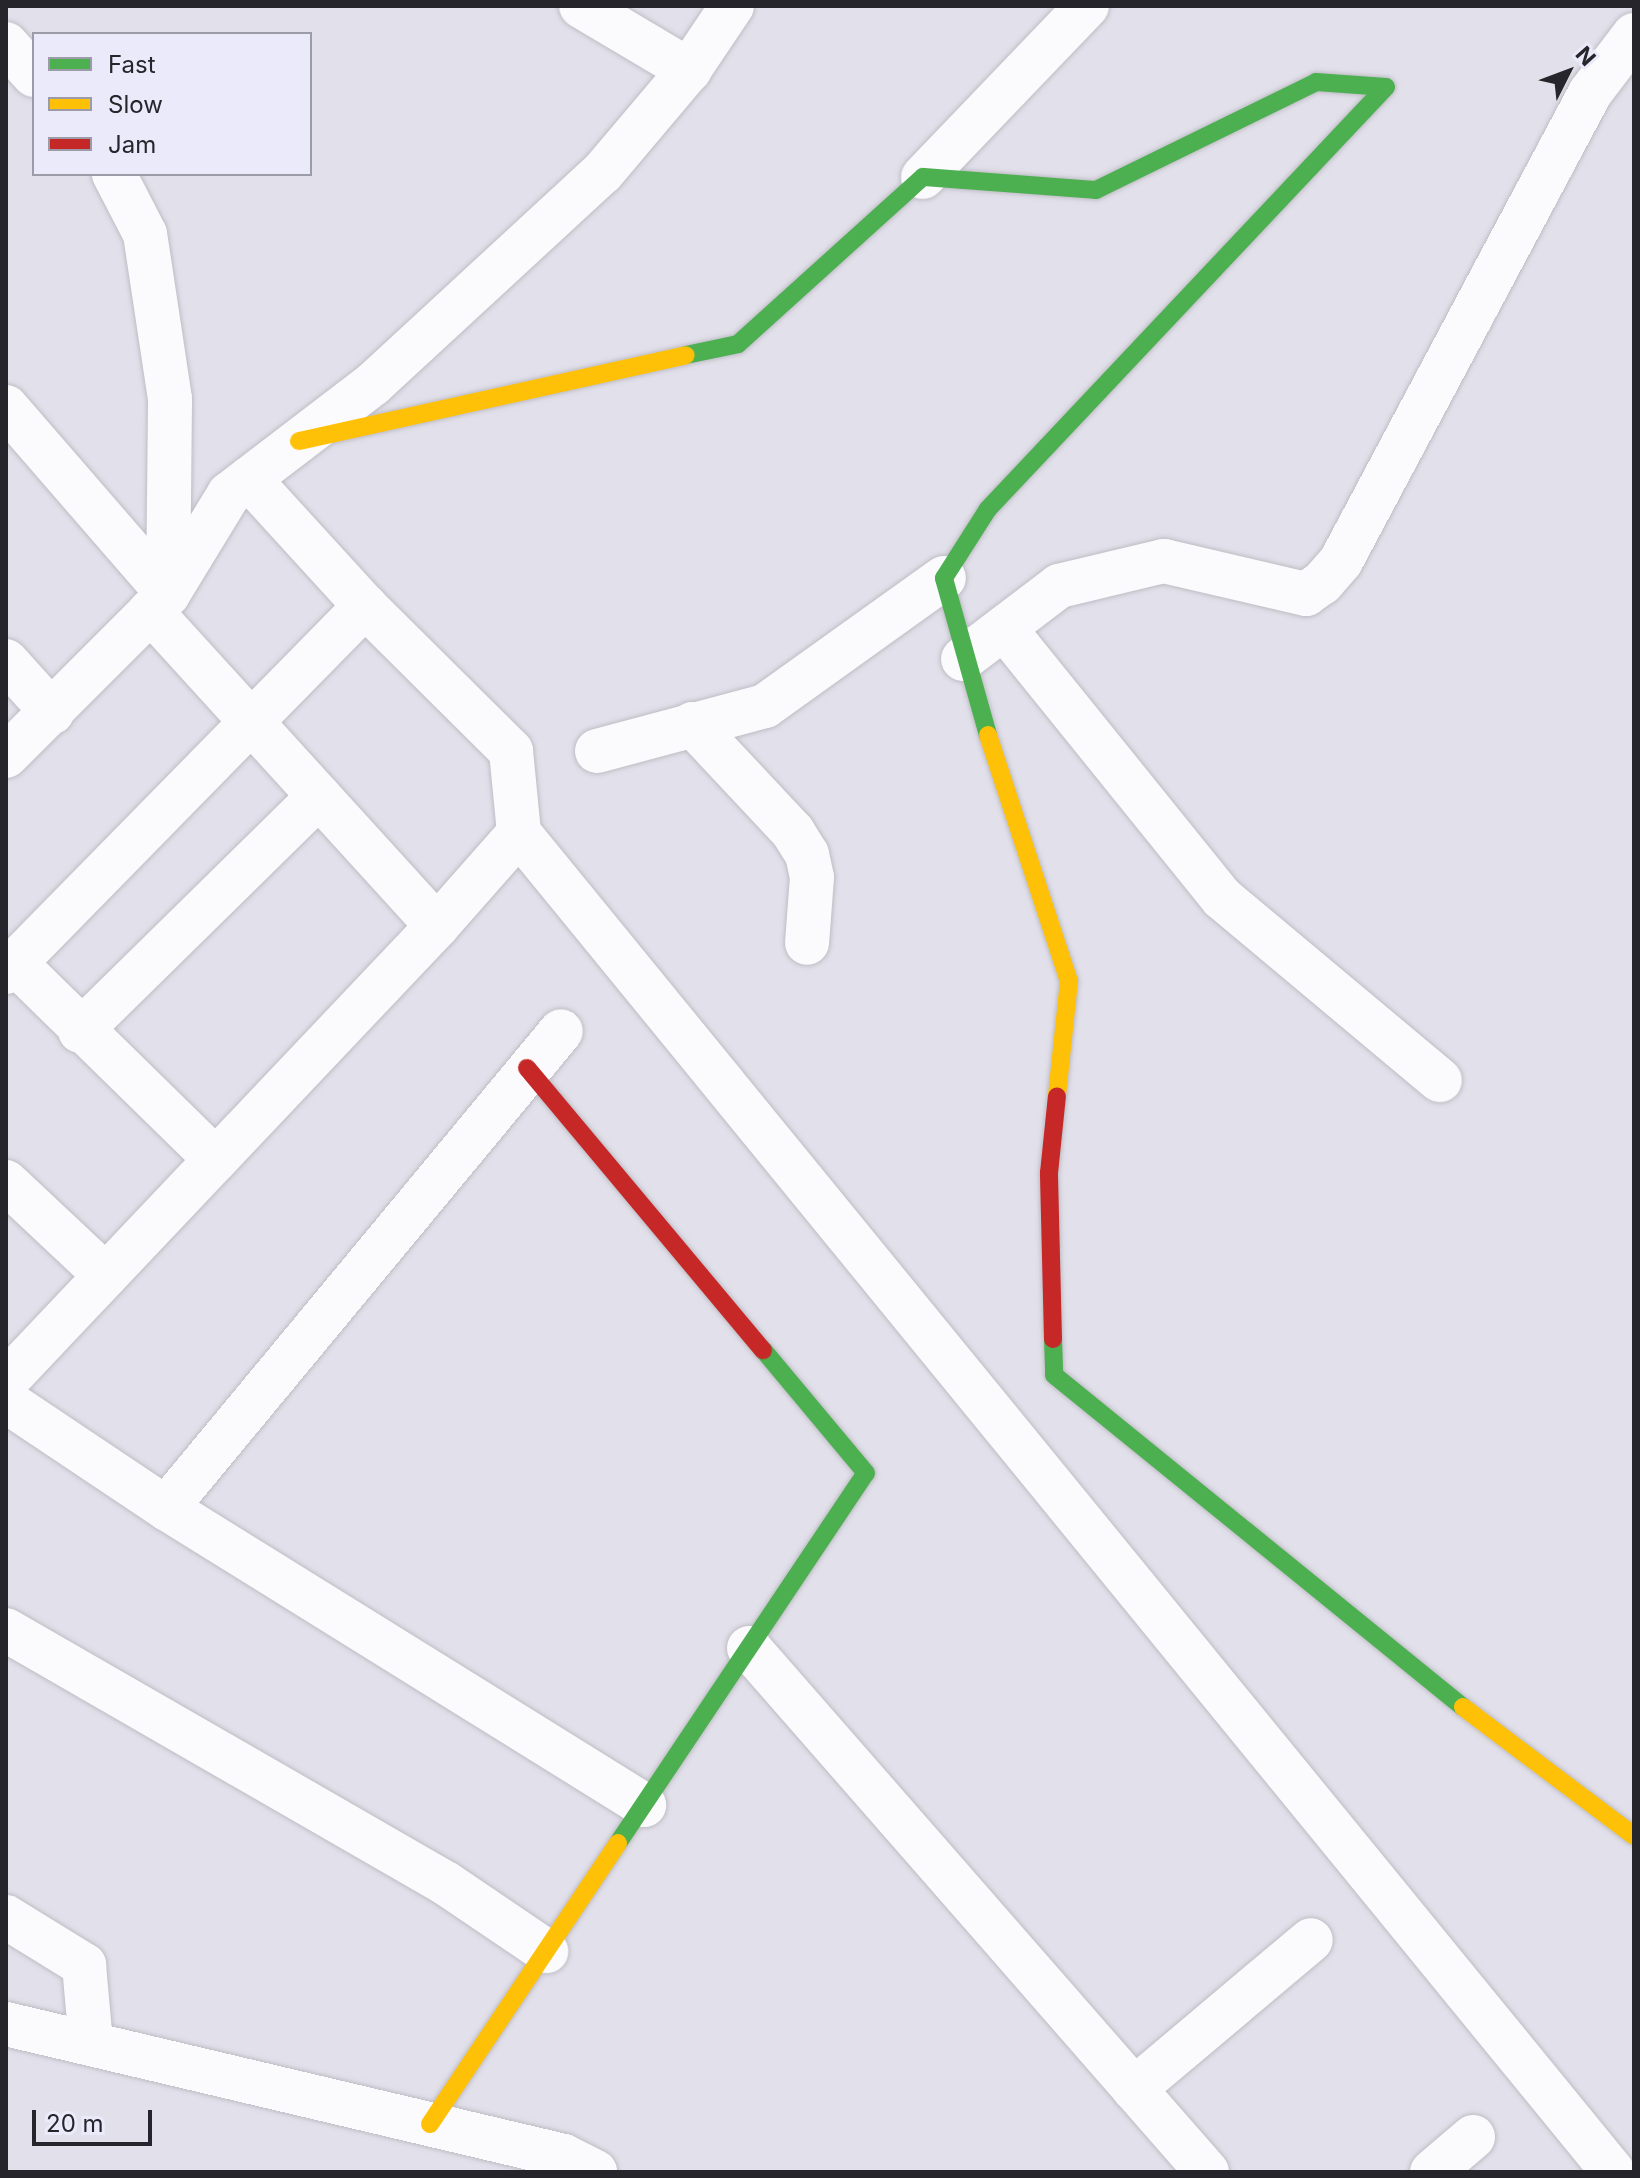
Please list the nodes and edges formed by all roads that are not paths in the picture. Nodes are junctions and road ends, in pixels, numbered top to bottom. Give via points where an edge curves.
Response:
1 (581, 6) edge
2 (732, 6) edge
3 (1082, 7) edge
4 (1634, 35) edge
5 (6, 44) edge
6 (689, 70) junction
7 (32, 73) edge
8 (115, 176) edge
9 (923, 177) junction
10 (6, 407) edge
11 (299, 441) junction
12 (249, 479) junction
13 (944, 578) junction
14 (159, 603) junction
15 (365, 606) junction
16 (1004, 628) junction
17 (963, 659) junction
18 (6, 661) edge
19 (52, 712) junction
20 (251, 722) junction
21 (692, 724) junction
22 (597, 751) dead end
23 (6, 756) edge
24 (319, 796) junction
25 (519, 833) junction
26 (437, 926) junction
27 (807, 943) dead end
28 (10, 968) edge
29 (80, 1031) junction
30 (561, 1031) dead end
31 (527, 1068) junction
32 (1440, 1080) dead end
33 (216, 1160) junction
34 (6, 1182) edge
35 (106, 1276) junction
36 (6, 1381) edge
37 (6, 1401) edge
38 (166, 1508) junction
39 (6, 1630) edge
40 (749, 1648) junction
41 (644, 1805) junction
42 (1634, 1836) edge
43 (6, 1917) edge
44 (1311, 1940) dead end
45 (546, 1951) junction
46 (6, 2024) edge
47 (91, 2044) junction
48 (1134, 2089) junction
49 (430, 2124) junction
50 (1473, 2137) dead end
51 (595, 2172) edge
52 (1207, 2172) edge
53 (1432, 2172) edge
54 (1613, 2172) edge

1 - 6 street
2 - 6 street
3 - 9 street
4 - 16 street via 1590,93 1341,561 1322,583 1306,594 1164,561 1059,586
5 - 7 street
6 - 11 street via 602,173 373,384
8 - 14 street via 145,234 170,399
9 - 11 street via 738,344
9 - 13 street via 1096,190 1316,82 1386,87 988,509
10 - 14 street
11 - 12 street
12 - 14 street via 229,494
12 - 15 street
13 - 17 street
13 - 21 street via 765,706
14 - 19 street
14 - 20 street
15 - 20 street
15 - 25 street via 511,751
16 - 17 street
16 - 32 street via 1222,898
17 - 42 street via 1069,981 1049,1173 1054,1375 1414,1670
18 - 19 street
19 - 23 street
20 - 24 street
20 - 28 street
21 - 22 street
21 - 27 street via 793,832 807,854 812,877
24 - 26 street
24 - 29 street
25 - 26 street
25 - 54 street
26 - 33 street
28 - 29 street
29 - 33 street
30 - 31 street
31 - 38 street
31 - 40 street via 866,1473
33 - 35 street
34 - 35 street
35 - 36 street
37 - 38 street
38 - 41 street
39 - 45 street via 447,1884
40 - 41 street
40 - 48 street
41 - 45 street
43 - 47 street via 84,1965
44 - 48 street
45 - 49 street
46 - 47 street
47 - 49 street
48 - 52 street
49 - 51 street via 564,2156
50 - 53 street

